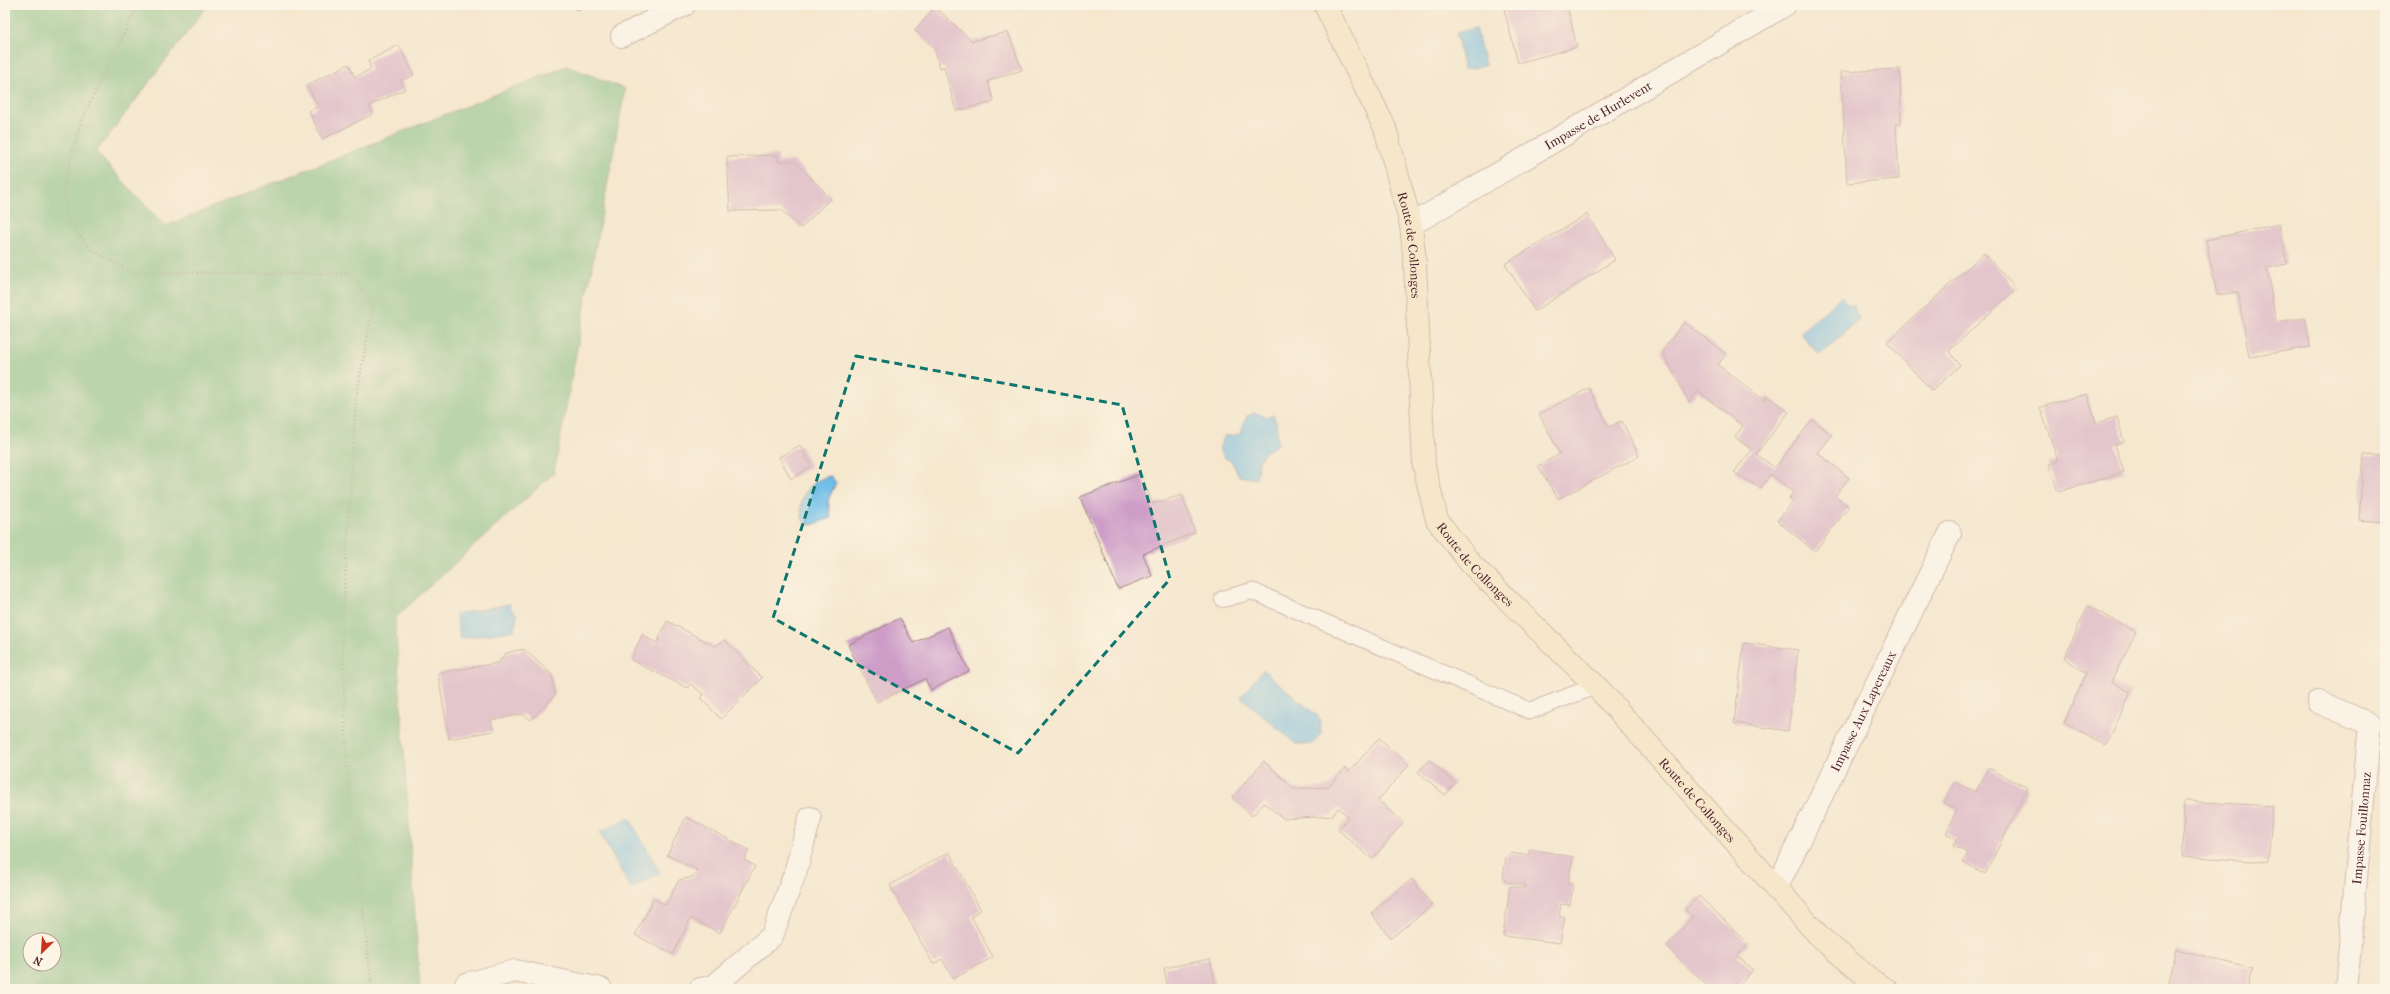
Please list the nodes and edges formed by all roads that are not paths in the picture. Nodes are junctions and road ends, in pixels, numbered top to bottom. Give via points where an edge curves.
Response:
1 (684, 5) edge
2 (1325, 5) edge
3 (1786, 5) edge
4 (622, 36) dead end
5 (1411, 225) junction
6 (1950, 533) dead end
7 (1223, 599) dead end
8 (1596, 686) junction
9 (2318, 702) dead end
10 (810, 818) dead end
11 (1776, 889) junction
12 (464, 989) edge
13 (602, 989) edge
14 (700, 989) edge
15 (1886, 989) edge
16 (2346, 989) edge

1 - 4 street
2 - 5 main road, Route de Collonges via 1385,128
3 - 5 street, Impasse de Hurlevent
5 - 8 main road, Route de Collonges via 1424,466 1437,520 1470,564
6 - 11 street, Impasse Aux Lapereaux
7 - 8 lane via 1252,591 1530,711
8 - 11 main road, Route de Collonges
9 - 16 street, Impasse Fouillonnaz via 2370,724
10 - 14 street via 795,873 772,936 714,986
11 - 15 main road, Route de Collonges via 1822,939 1871,980
12 - 13 street via 466,984 515,971

